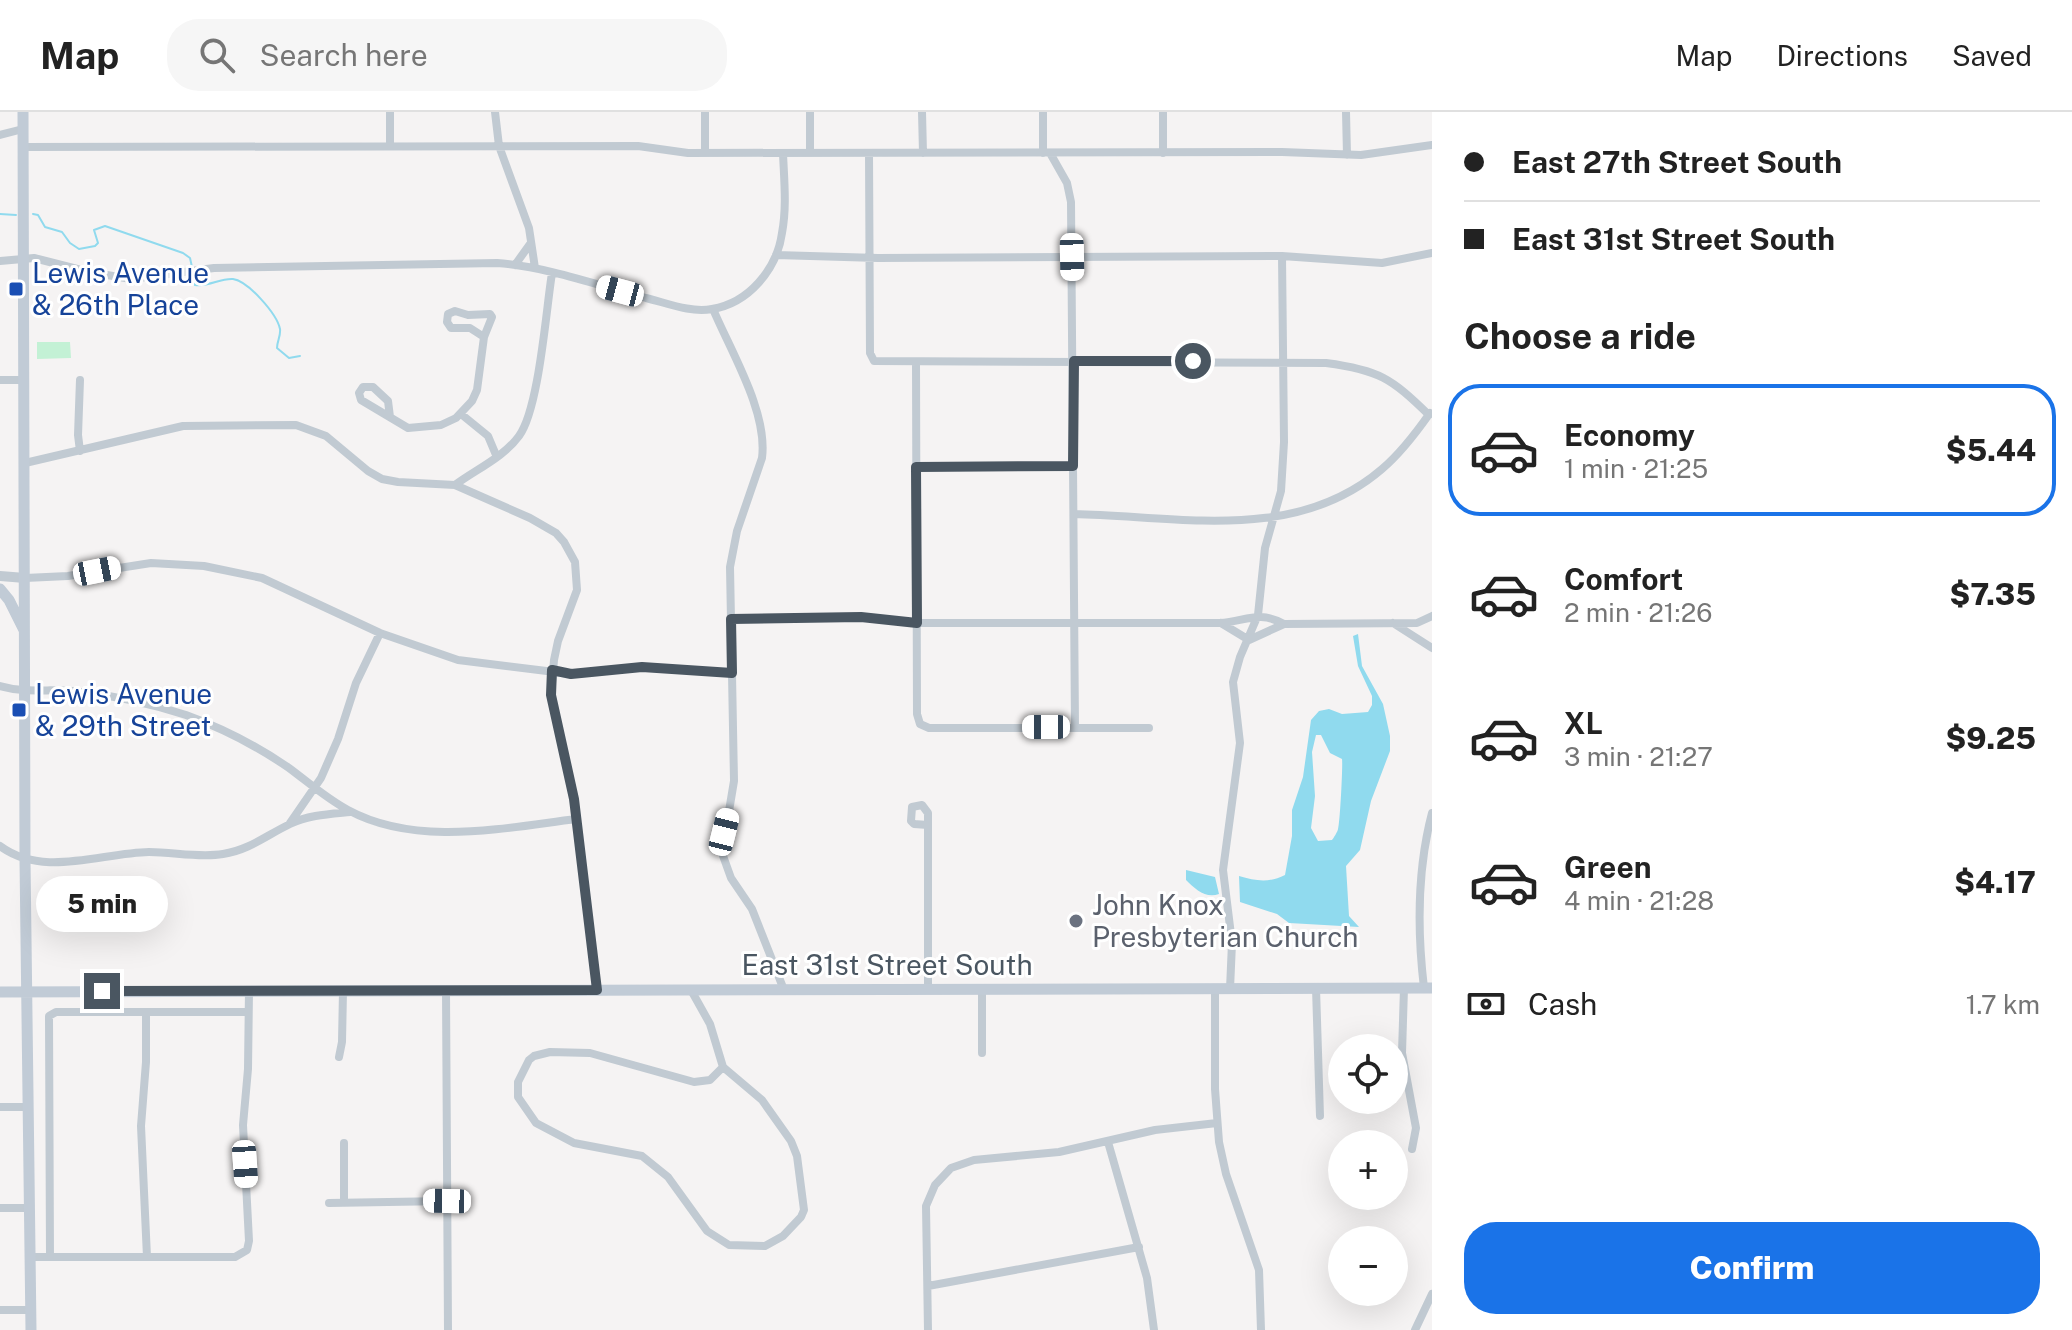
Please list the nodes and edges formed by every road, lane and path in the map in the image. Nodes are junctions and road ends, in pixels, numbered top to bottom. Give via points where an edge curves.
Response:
1 (23, 112) edge
2 (390, 112) edge
3 (495, 112) edge
4 (705, 112) edge
5 (810, 112) edge
6 (922, 112) edge
7 (1043, 112) edge
8 (1163, 112) edge
9 (1346, 112) edge
10 (23, 129) junction
11 (0, 135) edge
12 (1432, 145) edge
13 (390, 146) junction
14 (499, 146) junction
15 (24, 147) junction
16 (705, 153) junction
17 (783, 153) junction
18 (810, 153) junction
19 (869, 153) junction
20 (923, 153) junction
21 (1046, 153) junction
22 (1163, 153) junction
23 (1347, 155) junction
24 (530, 243) junction
25 (1432, 253) edge
26 (776, 255) junction
27 (1282, 256) junction
28 (24, 257) junction
29 (870, 257) junction
30 (1072, 257) junction
31 (0, 261) edge
32 (515, 265) junction
33 (535, 268) junction
34 (552, 273) junction
35 (713, 309) junction
36 (484, 337) junction
37 (1074, 361) junction
38 (1283, 361) junction
39 (916, 362) junction
40 (0, 380) edge
41 (25, 380) junction
42 (80, 380) dead end
43 (1431, 413) edge
44 (461, 414) junction
45 (390, 417) dead end
46 (80, 451) junction
47 (496, 455) junction
48 (25, 463) junction
49 (1073, 466) junction
50 (916, 467) junction
51 (474, 472) junction
52 (455, 485) junction
53 (475, 493) junction
54 (1074, 514) junction
55 (1272, 518) junction
56 (0, 576) edge
57 (25, 578) junction
58 (0, 589) edge
59 (1258, 615) junction
60 (1432, 616) edge
61 (731, 619) junction
62 (917, 623) junction
63 (1075, 623) junction
64 (1220, 623) junction
65 (1392, 623) junction
66 (1284, 624) junction
67 (380, 633) junction
68 (26, 634) junction
69 (1249, 640) junction
70 (1432, 648) edge
71 (552, 670) junction
72 (732, 673) junction
73 (0, 686) edge
74 (26, 691) junction
75 (1075, 727) junction
76 (1149, 728) dead end
77 (316, 788) junction
78 (351, 812) junction
79 (1432, 813) edge
80 (576, 819) junction
81 (289, 824) junction
82 (928, 825) dead end
83 (0, 846) edge
84 (25, 860) junction
85 (1316, 988) junction
86 (1404, 988) junction
87 (1428, 988) edge
88 (928, 989) junction
89 (982, 989) junction
90 (1215, 989) junction
91 (1230, 989) junction
92 (597, 990) junction
93 (691, 990) junction
94 (707, 990) junction
95 (784, 990) junction
96 (249, 991) junction
97 (343, 991) junction
98 (446, 991) junction
99 (0, 992) edge
100 (28, 992) junction
101 (248, 1012) junction
102 (146, 1013) junction
103 (705, 1015) junction
104 (982, 1053) dead end
105 (339, 1057) dead end
106 (723, 1067) junction
107 (0, 1107) edge
108 (28, 1107) junction
109 (1320, 1116) dead end
110 (1217, 1123) junction
111 (1108, 1142) junction
112 (344, 1143) dead end
113 (1412, 1149) dead end
114 (447, 1201) junction
115 (344, 1202) junction
116 (329, 1203) dead end
117 (0, 1208) edge
118 (30, 1208) junction
119 (1139, 1247) junction
120 (30, 1257) junction
121 (50, 1257) junction
122 (147, 1257) junction
123 (928, 1286) junction
124 (1432, 1294) edge
125 (0, 1310) edge
126 (30, 1310) junction
127 (31, 1330) edge
128 (448, 1330) edge
129 (928, 1330) edge
130 (1154, 1330) edge
131 (1261, 1330) edge
132 (1415, 1330) edge

1 - 10 main road
2 - 13 street
3 - 14 street
4 - 16 street
5 - 18 street
6 - 20 street
7 - 21 street
8 - 22 street
9 - 23 street
10 - 11 street
10 - 15 main road
12 - 23 street
13 - 14 street
13 - 15 street
14 - 16 street via 648,146
14 - 24 street
15 - 28 main road
16 - 17 street
17 - 18 street
17 - 26 street via 784,215
18 - 19 street
19 - 20 street
19 - 29 street
20 - 21 street
21 - 22 street
21 - 30 street via 1070,193
22 - 23 street
24 - 32 street
24 - 33 street
25 - 27 street via 1382,263
26 - 29 street
26 - 35 street via 749,293
27 - 30 street
27 - 38 street
28 - 31 street
28 - 32 street via 131,279 204,268
28 - 41 main road
29 - 30 street
29 - 39 street via 870,353 874,361
30 - 37 street
32 - 33 street
33 - 34 street
34 - 35 street via 681,307
34 - 47 street via 526,424
35 - 61 street via 751,397 764,446 733,547
36 - 36 street via 470,328 451,328 448,314 490,314
36 - 44 street via 477,390
37 - 38 street
37 - 39 street
37 - 49 street
38 - 43 street via 1371,371 1397,384
38 - 55 street via 1282,480
39 - 50 street
40 - 41 street
41 - 48 main road
42 - 46 street
43 - 55 street via 1391,461 1351,491 1319,507
44 - 45 street via 424,428 405,427
44 - 47 street via 488,436
46 - 48 street
46 - 52 street via 183,426 296,425 326,436 382,479
47 - 51 street
48 - 57 main road
49 - 50 street
49 - 54 street
50 - 62 street
51 - 52 street
51 - 53 street
52 - 53 street
53 - 71 street via 546,526 570,552 577,590
54 - 55 street
54 - 63 street
55 - 59 street
56 - 57 street
57 - 67 street via 151,563 225,569 280,585
57 - 68 main road
58 - 68 main road
59 - 64 street
59 - 66 street
59 - 69 street
60 - 65 street via 1417,623
61 - 62 street via 861,617
61 - 72 street
62 - 63 street
62 - 75 street via 920,724
63 - 64 street
63 - 75 street
64 - 69 street
65 - 66 street
65 - 70 street
66 - 69 street
67 - 71 street via 458,660
67 - 77 street
68 - 74 main road
69 - 91 street via 1233,682 1240,743 1223,870 1232,943
71 - 72 street via 571,674 642,667
71 - 80 street via 551,695
72 - 95 street via 734,781 722,853 752,909
73 - 74 street
74 - 77 street via 112,696 187,716 259,748
74 - 84 main road
75 - 76 street
77 - 78 street
77 - 81 street
78 - 80 street via 408,830
78 - 81 street
79 - 87 street via 1420,890 1420,942
80 - 92 street
81 - 84 street via 256,844 223,854 150,852
82 - 88 street
83 - 84 street
84 - 100 main road
85 - 86 main road, East 31st Street South
85 - 91 main road, East 31st Street South
85 - 109 street
86 - 87 main road, East 31st Street South
86 - 113 street via 1402,1053 1416,1128
88 - 89 main road, East 31st Street South
88 - 95 main road, East 31st Street South
89 - 90 main road, East 31st Street South
89 - 104 street
90 - 91 main road, East 31st Street South
90 - 110 street
92 - 93 main road, East 31st Street South
92 - 98 main road, East 31st Street South
93 - 94 main road, East 31st Street South
93 - 103 street
94 - 95 main road, East 31st Street South
94 - 103 street
96 - 97 main road, East 31st Street South
96 - 100 main road, East 31st Street South
96 - 101 street
97 - 98 main road, East 31st Street South
97 - 105 street
98 - 114 street
99 - 100 main road, East 31st Street South
100 - 108 main road
101 - 102 street
101 - 122 street via 243,1125 249,1241 235,1257
102 - 121 street via 49,1016
102 - 122 street via 141,1126
103 - 106 street
106 - 106 street via 710,1080 694,1082 590,1053 550,1052 529,1060 519,1076 518,1097 536,1123 563,1139 642,1156 668,1177 699,1222 719,1239 737,1247 765,1246 783,1236 804,1210 797,1156 762,1100
107 - 108 street
108 - 118 main road
110 - 111 street
110 - 131 street via 1226,1174 1259,1270
111 - 119 street
111 - 123 street via 966,1162 946,1173 931,1193 925,1219
112 - 115 street
114 - 115 street
114 - 128 street
115 - 116 street
117 - 118 street
118 - 120 main road
119 - 123 street
119 - 130 street
120 - 121 street
120 - 126 main road
121 - 122 street
123 - 129 street
124 - 132 street
125 - 126 street
126 - 127 main road

